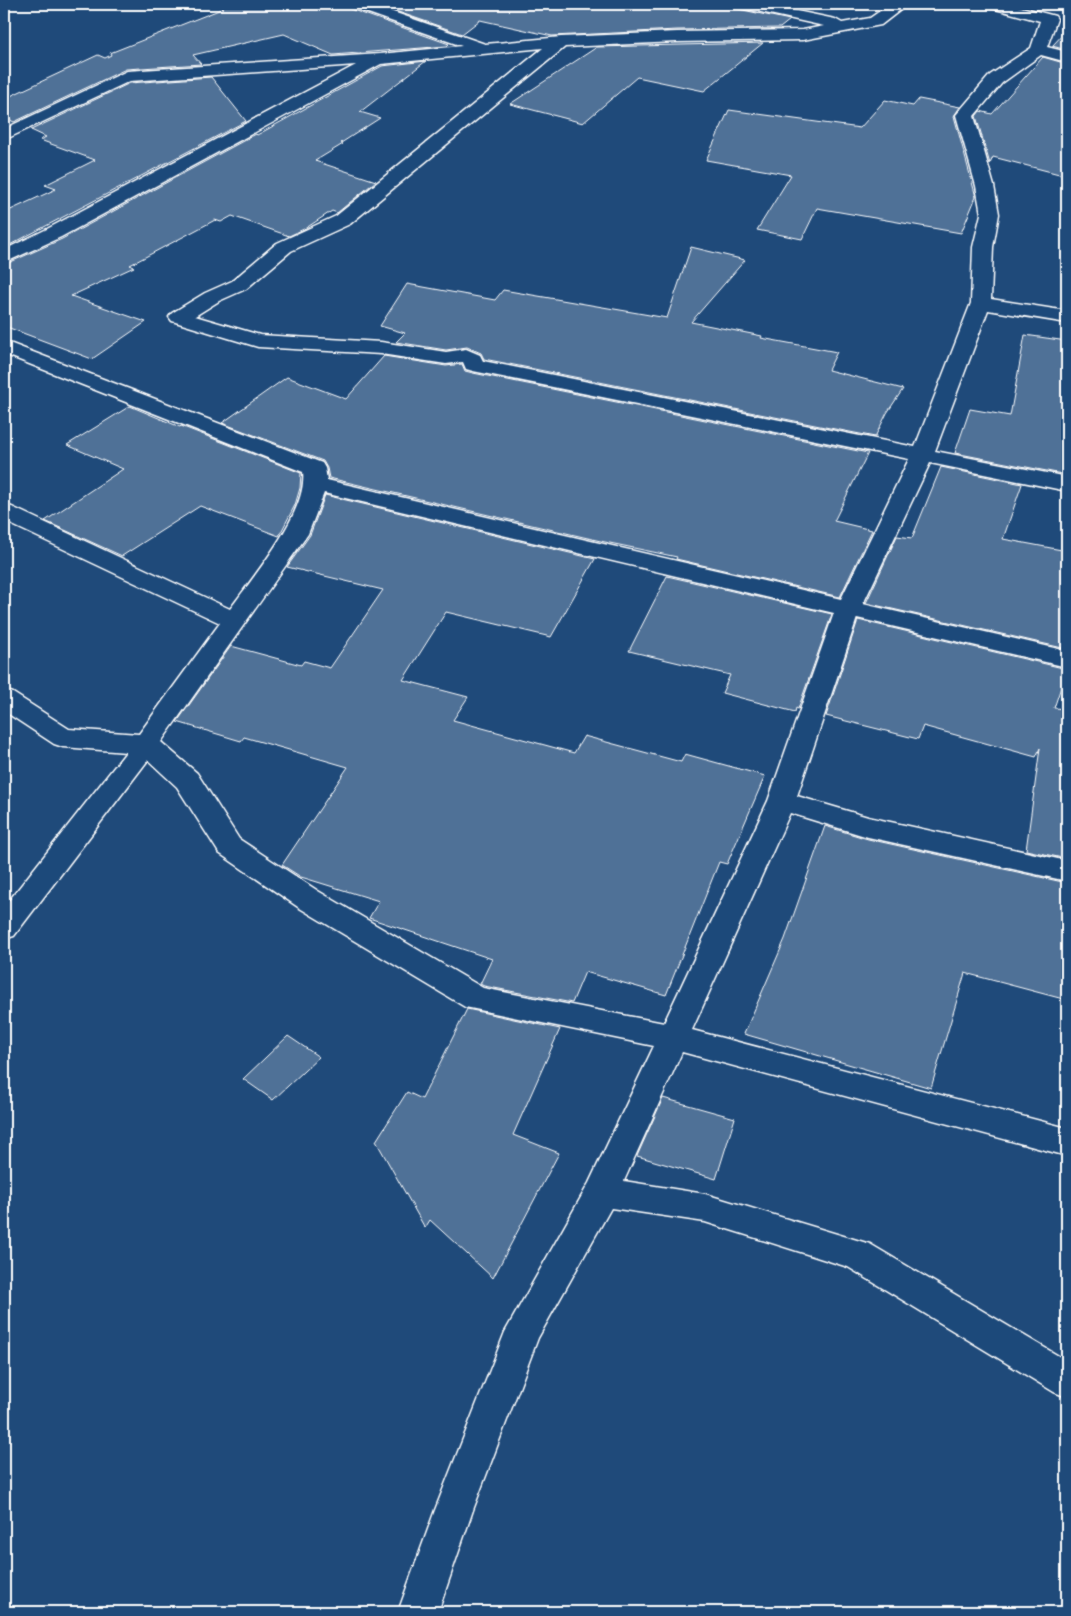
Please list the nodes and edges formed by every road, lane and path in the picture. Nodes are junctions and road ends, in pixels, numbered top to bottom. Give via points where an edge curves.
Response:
1 (356, 4) edge
2 (743, 4) edge
3 (900, 4) edge
4 (993, 4) edge
5 (1067, 17) edge
6 (1049, 19) junction
7 (847, 26) junction
8 (561, 42) junction
9 (488, 50) junction
10 (1038, 50) junction
11 (1067, 57) edge
12 (380, 59) junction
13 (4, 135) edge
14 (4, 257) edge
15 (981, 303) junction
16 (1067, 317) edge
17 (4, 347) edge
18 (923, 454) junction
19 (316, 484) junction
20 (1067, 484) edge
21 (4, 512) edge
22 (848, 609) junction
23 (234, 620) junction
24 (1067, 659) edge
25 (4, 699) edge
26 (146, 744) junction
27 (782, 801) junction
28 (1067, 871) edge
29 (4, 928) edge
30 (673, 1037) junction
31 (1067, 1142) edge
32 (602, 1192) junction
33 (1067, 1380) edge
34 (418, 1612) edge

1 - 9 street
2 - 7 street
3 - 7 street via 875,22
4 - 6 street
5 - 6 street
6 - 10 street
7 - 8 street via 803,35
8 - 9 street
8 - 18 street via 343,220 284,247 239,285 179,318 258,340 381,348 446,358 466,355 473,359 472,365
9 - 12 street
10 - 11 street
10 - 15 street via 996,79 965,115 990,214 983,247
12 - 13 street via 127,76
12 - 14 street
15 - 16 street
15 - 18 street
17 - 19 street via 314,468
18 - 20 street
18 - 22 street
19 - 22 street
19 - 23 street via 296,534
21 - 23 street
22 - 24 street
22 - 27 street
23 - 26 street
25 - 26 street via 63,738
26 - 29 street
26 - 30 street via 187,780 229,846 308,899 476,999
27 - 28 street via 868,827
27 - 30 street
30 - 31 street
30 - 32 street
32 - 33 street via 705,1208 858,1255
32 - 34 street via 523,1332

